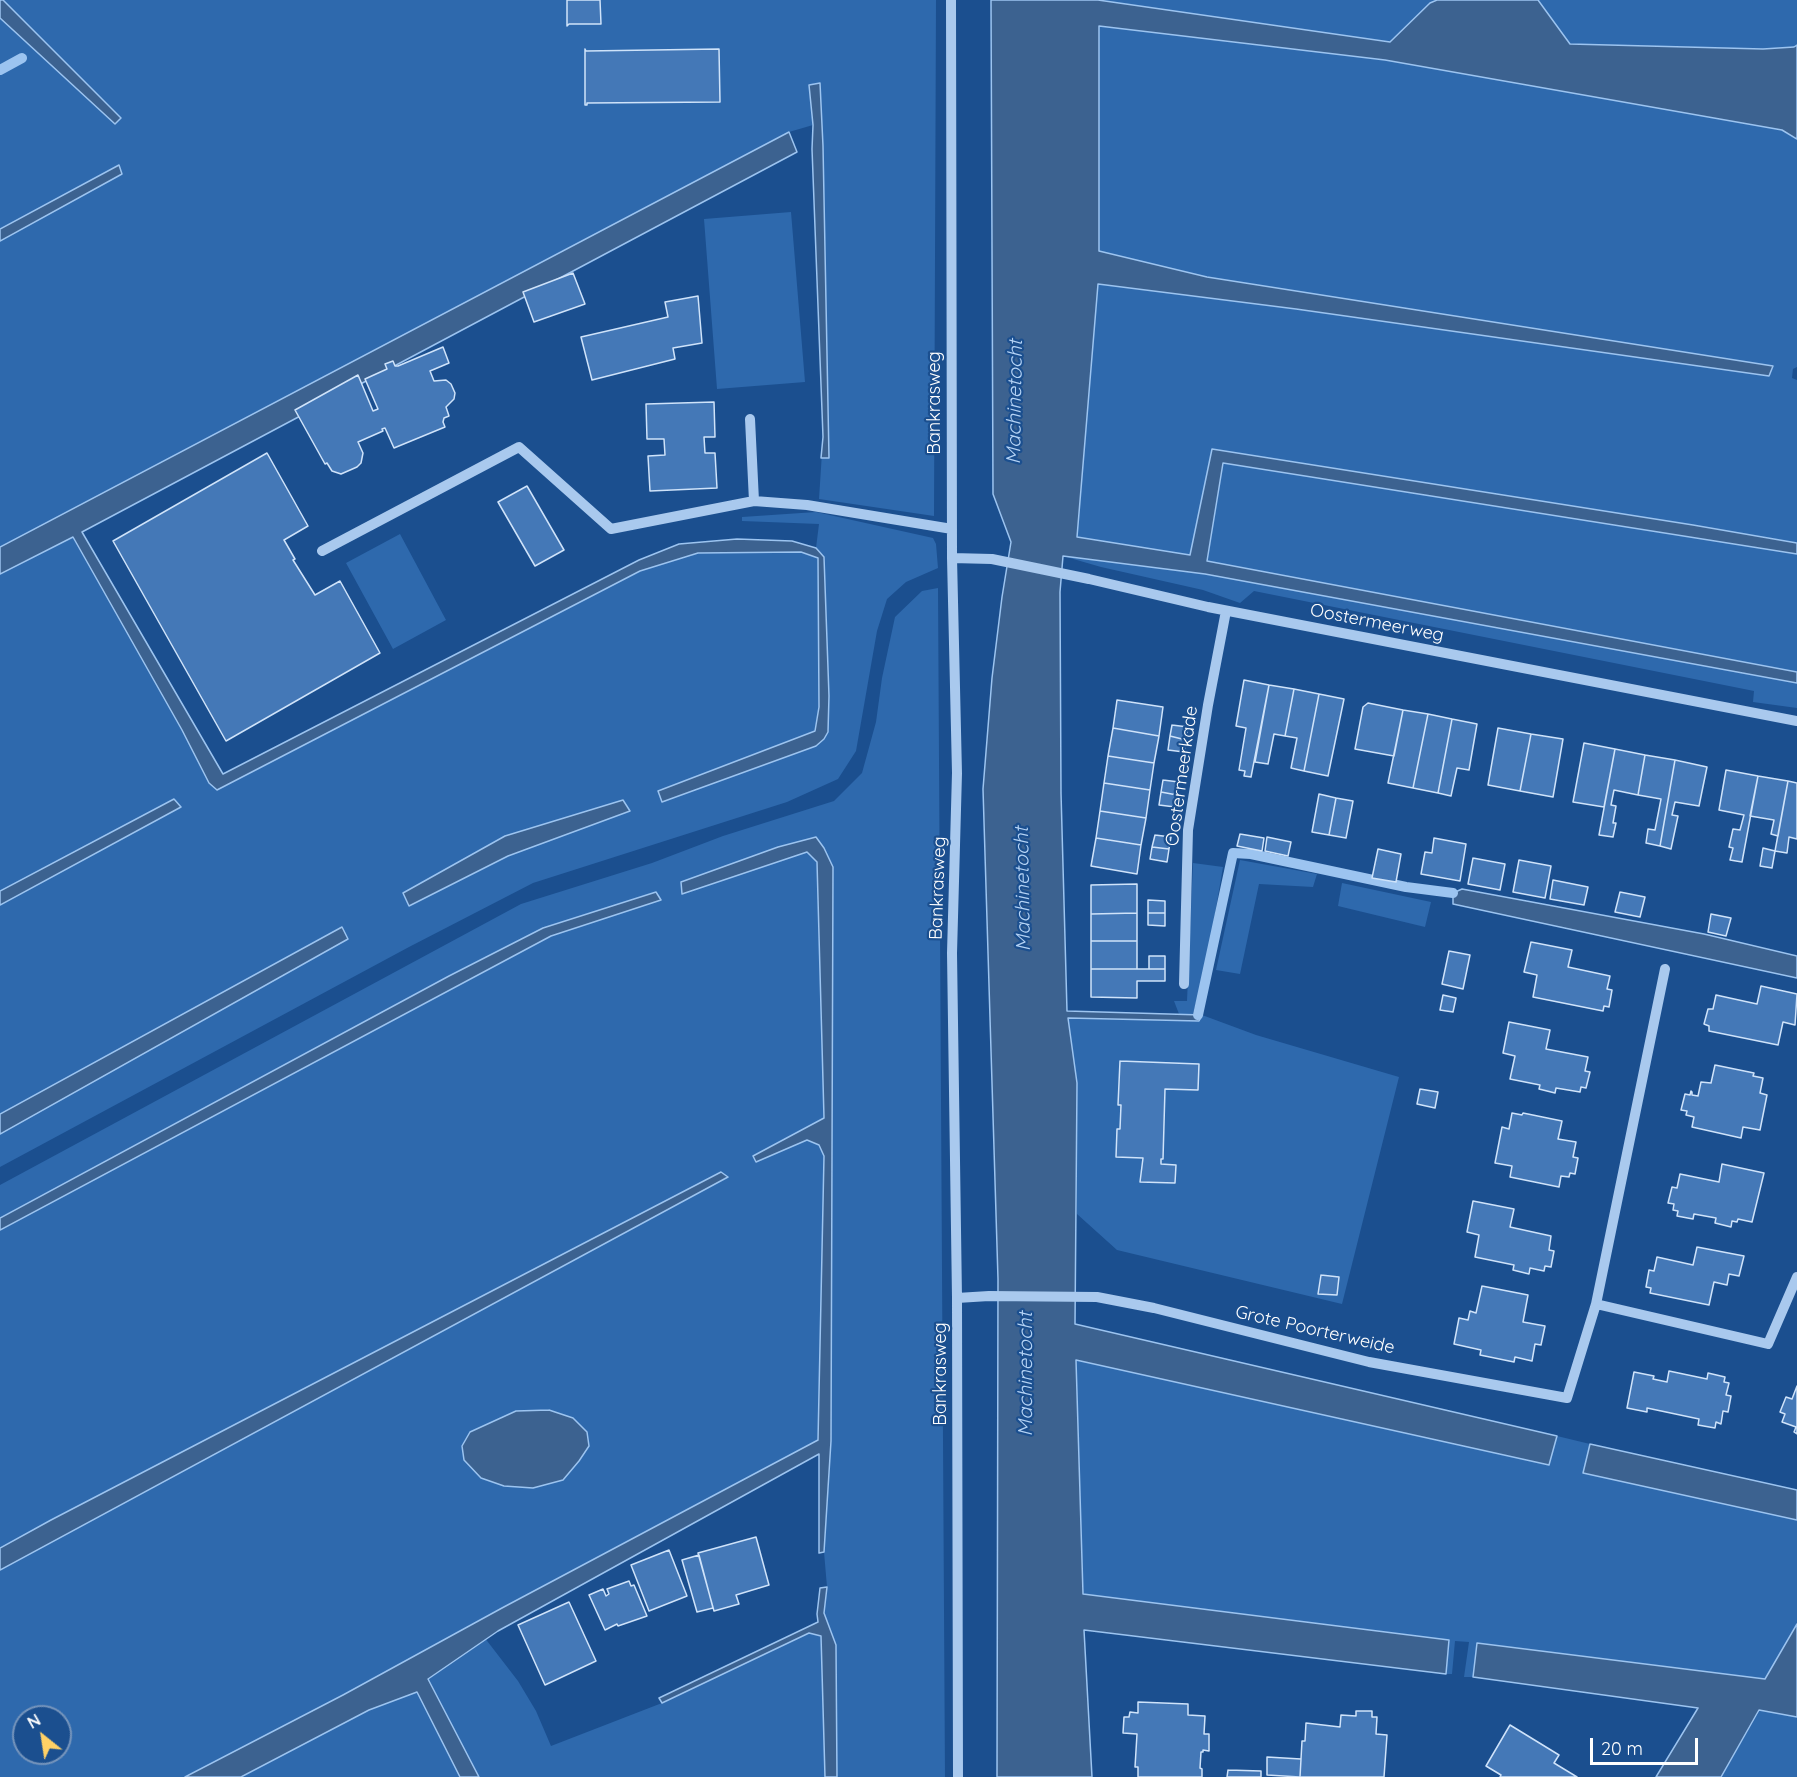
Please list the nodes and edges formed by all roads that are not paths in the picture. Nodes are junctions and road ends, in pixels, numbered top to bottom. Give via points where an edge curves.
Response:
1 (951, 0) edge
2 (750, 419) dead end
3 (754, 501) junction
4 (952, 529) junction
5 (322, 551) dead end
6 (952, 558) junction
7 (1226, 611) junction
8 (1797, 720) edge
9 (1665, 969) dead end
10 (1184, 984) dead end
11 (1797, 1277) edge
12 (957, 1298) junction
13 (1596, 1304) junction
14 (958, 1777) edge

1 - 4 street, Bankrasweg
2 - 3 street
3 - 4 street via 807,505
3 - 5 street via 610,529 519,447
4 - 6 street, Bankrasweg
6 - 7 street, Oostermeerweg via 992,559
6 - 12 street, Bankrasweg via 957,773 952,953
7 - 8 street, Oostermeerweg
7 - 10 street, Oostermeerkade via 1188,830
9 - 13 street, Grote Poorterweide
11 - 13 street via 1768,1344
12 - 13 street, Grote Poorterweide via 1097,1298 1154,1308 1369,1362 1567,1398
12 - 14 street, Bankrasweg

